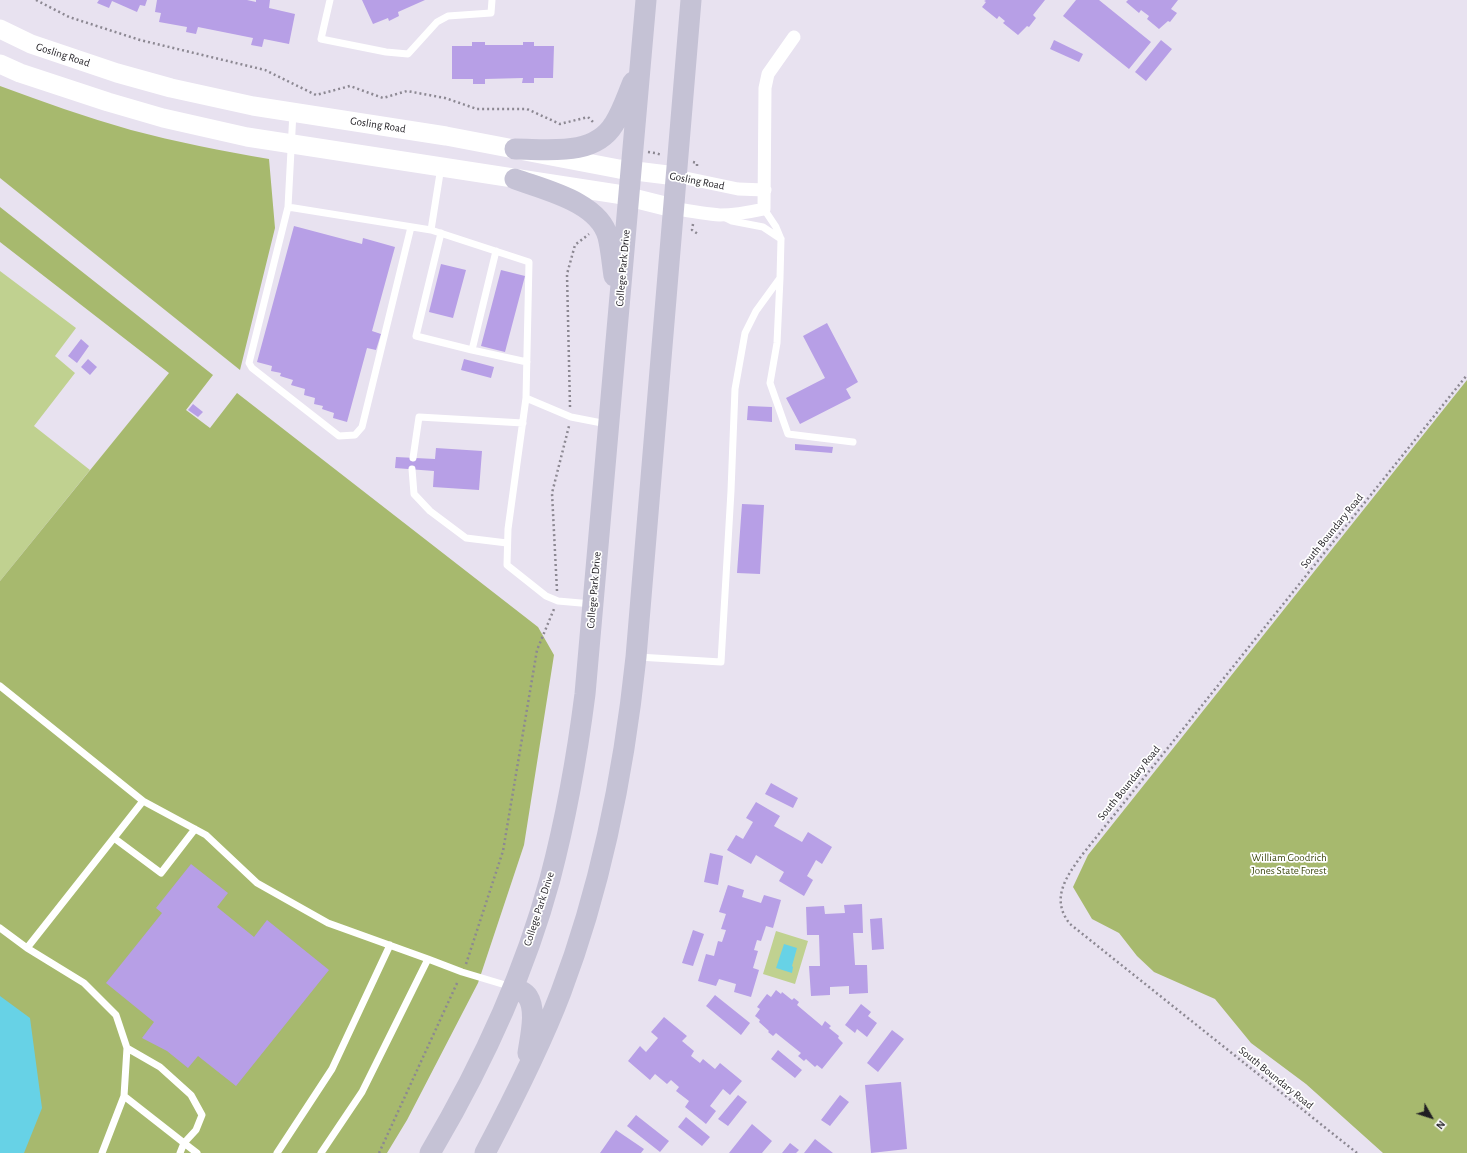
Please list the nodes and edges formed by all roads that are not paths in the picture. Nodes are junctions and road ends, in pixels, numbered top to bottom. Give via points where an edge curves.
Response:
1 (330, 0) edge
2 (492, 0) edge
3 (646, 0) edge
4 (691, 0) edge
5 (0, 29) edge
6 (794, 37) dead end
7 (0, 64) edge
8 (640, 65) junction
9 (293, 112) junction
10 (291, 143) junction
11 (515, 149) junction
12 (441, 167) junction
13 (631, 170) junction
14 (676, 176) junction
15 (515, 179) junction
16 (765, 190) junction
17 (629, 198) junction
18 (288, 207) junction
19 (673, 208) junction
20 (764, 209) junction
21 (720, 215) junction
22 (411, 227) junction
23 (431, 230) junction
24 (441, 233) junction
25 (781, 239) junction
26 (496, 251) junction
27 (780, 278) junction
28 (619, 310) junction
29 (472, 350) junction
30 (527, 362) junction
31 (526, 398) junction
32 (523, 423) junction
33 (609, 424) junction
34 (853, 442) dead end
35 (413, 458) dead end
36 (412, 469) dead end
37 (507, 543) junction
38 (593, 604) junction
39 (636, 657) junction
40 (0, 686) edge
41 (143, 801) junction
42 (195, 829) junction
43 (114, 838) junction
44 (0, 928) edge
45 (390, 945) junction
46 (26, 948) junction
47 (428, 959) junction
48 (513, 988) junction
49 (128, 1048) junction
50 (524, 1077) junction
51 (124, 1096) junction
52 (184, 1143) junction
53 (102, 1153) edge
54 (180, 1153) edge
55 (197, 1153) edge
56 (277, 1153) edge
57 (321, 1153) edge
58 (430, 1153) edge
59 (485, 1153) edge

1 - 2 lane via 321,39 408,54 437,22 448,16 490,13
3 - 8 main road, College Park Drive
4 - 14 main road
5 - 9 main road, Gosling Road via 30,44 117,73 253,106
6 - 16 street via 768,74
7 - 10 main road via 61,87 163,118 247,137
8 - 11 main road via 614,124 605,135 591,144 573,149
8 - 13 main road, College Park Drive
9 - 10 lane
9 - 11 main road, Gosling Road
10 - 12 main road
10 - 18 lane
11 - 13 main road, Gosling Road
12 - 15 main road
12 - 23 lane
13 - 14 main road, Gosling Road
13 - 17 main road, College Park Drive
14 - 16 street, Gosling Road via 738,189
14 - 19 main road
15 - 17 main road
15 - 28 main road via 573,200 602,223 608,236
16 - 20 street
17 - 19 main road
17 - 28 main road, College Park Drive
18 - 22 lane
18 - 22 lane via 249,363 338,436 355,435 362,426
19 - 21 street
19 - 39 main road
20 - 21 street
20 - 25 lane
21 - 25 lane via 732,221 763,227
22 - 23 lane
23 - 24 lane
24 - 26 lane
24 - 29 lane via 416,336
25 - 27 lane
26 - 29 lane
26 - 30 lane via 529,262
27 - 34 lane via 777,343 770,383 788,434
27 - 39 lane via 756,311 745,333 735,389 721,662
28 - 33 main road, College Park Drive
29 - 30 lane
30 - 31 lane
31 - 32 lane
31 - 33 lane via 571,417
32 - 35 lane via 419,417
32 - 37 lane
33 - 38 main road, College Park Drive
36 - 37 lane via 414,494 430,511 466,538
37 - 38 lane via 507,565 546,596 558,601
38 - 48 main road, College Park Drive via 585,694 576,761 564,821 549,880
39 - 50 main road via 618,790 594,895 561,992
40 - 41 lane
41 - 42 lane
41 - 43 lane
42 - 43 lane via 161,873
42 - 45 lane via 206,835 257,883 328,923
43 - 46 lane
44 - 46 lane
45 - 47 lane
45 - 56 lane via 332,1069
46 - 49 lane via 84,983 116,1015
47 - 48 lane
47 - 57 lane via 362,1092
48 - 50 main road via 523,992 532,1006
48 - 58 main road, College Park Drive via 452,1116
49 - 51 lane
49 - 52 lane via 160,1067 191,1095 202,1115 196,1130
50 - 59 main road
51 - 52 lane
51 - 53 lane
52 - 54 lane
52 - 55 lane

